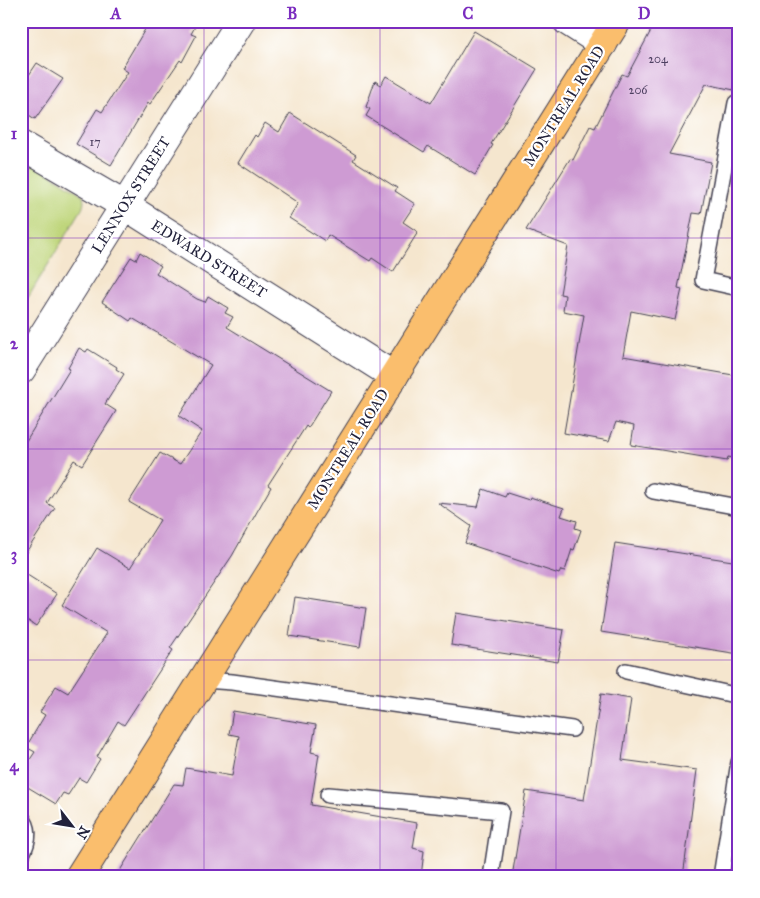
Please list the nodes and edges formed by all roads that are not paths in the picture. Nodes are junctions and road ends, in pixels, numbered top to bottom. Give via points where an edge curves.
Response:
1 (241, 21) edge
2 (567, 21) edge
3 (617, 21) edge
4 (603, 44) junction
5 (736, 103) dead end
6 (21, 145) edge
7 (124, 205) junction
8 (739, 288) edge
9 (21, 370) edge
10 (394, 376) junction
11 (653, 491) dead end
12 (739, 507) edge
13 (626, 671) dead end
14 (204, 680) junction
15 (739, 696) edge
16 (572, 729) dead end
17 (739, 762) edge
18 (328, 795) dead end
19 (21, 817) edge
20 (21, 856) edge
21 (79, 877) edge
22 (491, 877) edge
23 (721, 877) edge

1 - 7 street, LENNOX STREET
2 - 4 street
3 - 4 main road, MONTREAL ROAD
4 - 10 main road, MONTREAL ROAD
5 - 8 lane via 703,280
6 - 7 street, EDWARD STREET
7 - 9 street, LENNOX STREET
7 - 10 street, EDWARD STREET
10 - 14 main road, MONTREAL ROAD
11 - 12 lane
13 - 15 lane
14 - 16 lane
14 - 21 main road, MONTREAL ROAD
17 - 23 lane
18 - 22 lane via 501,811
19 - 20 lane via 28,830 28,841

